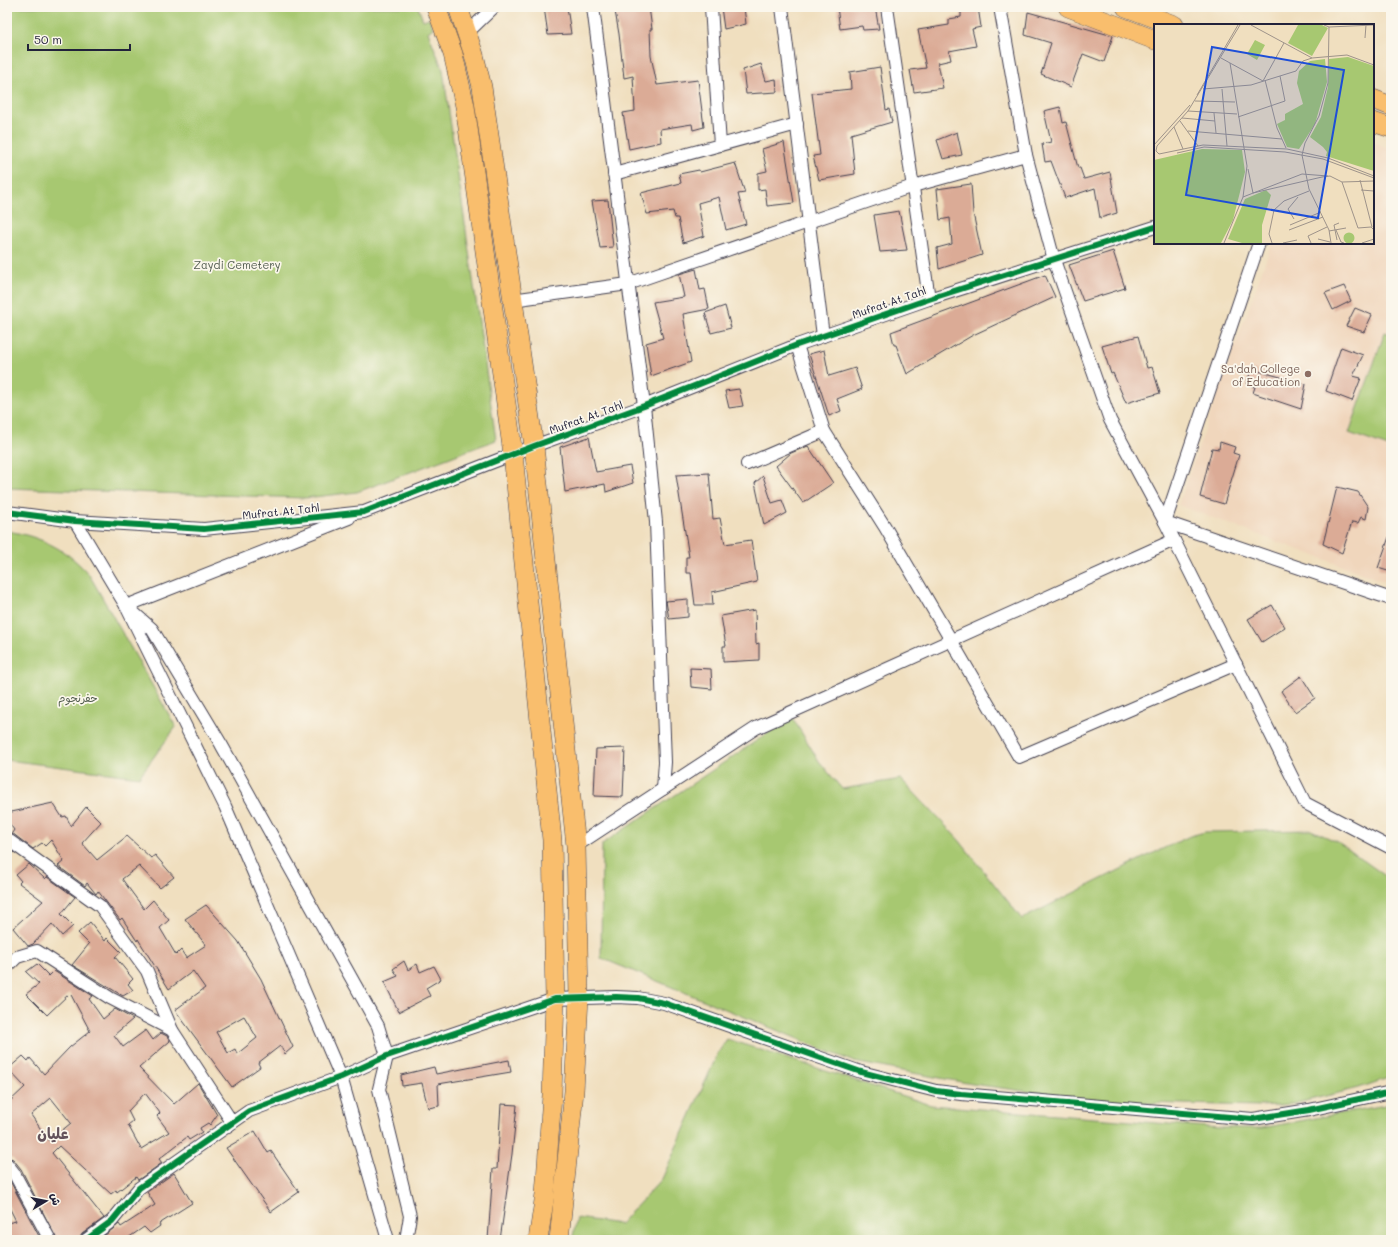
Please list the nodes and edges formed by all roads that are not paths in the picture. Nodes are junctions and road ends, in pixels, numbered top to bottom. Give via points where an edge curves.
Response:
1 (436, 7) edge
2 (458, 7) edge
3 (494, 7) edge
4 (593, 7) edge
5 (711, 7) edge
6 (782, 7) edge
7 (887, 7) edge
8 (1000, 7) edge
9 (1068, 7) edge
10 (1126, 7) edge
11 (1171, 24) edge
12 (467, 33) junction
13 (1154, 40) edge
14 (1374, 99) edge
15 (1391, 106) edge
16 (1374, 122) edge
17 (797, 124) junction
18 (1391, 128) edge
19 (720, 145) junction
20 (1026, 155) junction
21 (614, 174) junction
22 (913, 186) junction
23 (809, 223) junction
24 (1154, 227) edge
25 (1259, 244) edge
26 (1054, 260) junction
27 (628, 284) junction
28 (929, 299) junction
29 (512, 300) junction
30 (823, 336) junction
31 (797, 345) junction
32 (644, 406) junction
33 (824, 431) junction
34 (534, 446) junction
35 (513, 454) junction
36 (747, 464) dead end
37 (7, 512) edge
38 (364, 512) junction
39 (75, 521) junction
40 (1165, 522) junction
41 (1174, 540) junction
42 (1391, 599) edge
43 (126, 606) junction
44 (952, 639) junction
45 (1236, 664) junction
46 (663, 789) junction
47 (7, 839) edge
48 (576, 846) junction
49 (1391, 848) edge
50 (7, 967) edge
51 (579, 998) junction
52 (555, 999) junction
53 (172, 1030) junction
54 (387, 1056) junction
55 (341, 1077) junction
56 (1391, 1092) edge
57 (232, 1122) junction
58 (7, 1164) edge
59 (50, 1240) edge
60 (86, 1240) edge
61 (388, 1240) edge
62 (406, 1240) edge
63 (538, 1240) edge
64 (560, 1240) edge

1 - 35 main road via 453,54 465,106
2 - 12 main road
3 - 12 street
4 - 21 street
5 - 19 street
6 - 17 street
7 - 22 street
8 - 20 street
9 - 13 main road
10 - 11 main road
12 - 29 main road via 482,87
14 - 15 main road
16 - 18 main road
17 - 19 street
17 - 23 street
19 - 21 street
20 - 22 street
20 - 26 street
21 - 27 street
22 - 23 street
22 - 28 street
23 - 27 street
23 - 30 street
24 - 26 street, Mufrat At Tahl
25 - 40 street
26 - 28 street, Mufrat At Tahl
26 - 40 street via 1110,420
27 - 29 street
27 - 32 street
28 - 30 street, Mufrat At Tahl
29 - 34 main road
30 - 31 street, Mufrat At Tahl
31 - 32 street, Mufrat At Tahl
31 - 33 street
32 - 34 street, Mufrat At Tahl
32 - 46 street via 656,522 665,762
33 - 36 street
33 - 44 street
34 - 35 street, Mufrat At Tahl
34 - 48 main road
35 - 38 street, Mufrat At Tahl
35 - 52 main road via 552,840
37 - 39 street, Mufrat At Tahl
38 - 39 street, Mufrat At Tahl via 204,529
38 - 43 street
39 - 43 street
40 - 41 street
40 - 42 street
41 - 44 street
41 - 45 street
43 - 54 street via 152,629 221,744 378,1026
43 - 55 street via 225,806
44 - 45 street via 1020,757
44 - 46 street via 756,728
45 - 49 street via 1304,803
46 - 48 street
47 - 53 street via 100,906 147,970
48 - 51 main road
50 - 53 street via 17,957 37,951 110,998
51 - 52 street
51 - 56 street via 638,998 664,1003 861,1072 936,1091 961,1094 1253,1119
51 - 64 main road via 574,1091
52 - 54 street
52 - 63 main road via 552,1095 545,1194
53 - 57 street
54 - 55 street
54 - 62 street via 379,1089 410,1216
55 - 57 street via 249,1111
55 - 61 street
57 - 60 street via 139,1188 112,1221
58 - 59 street

